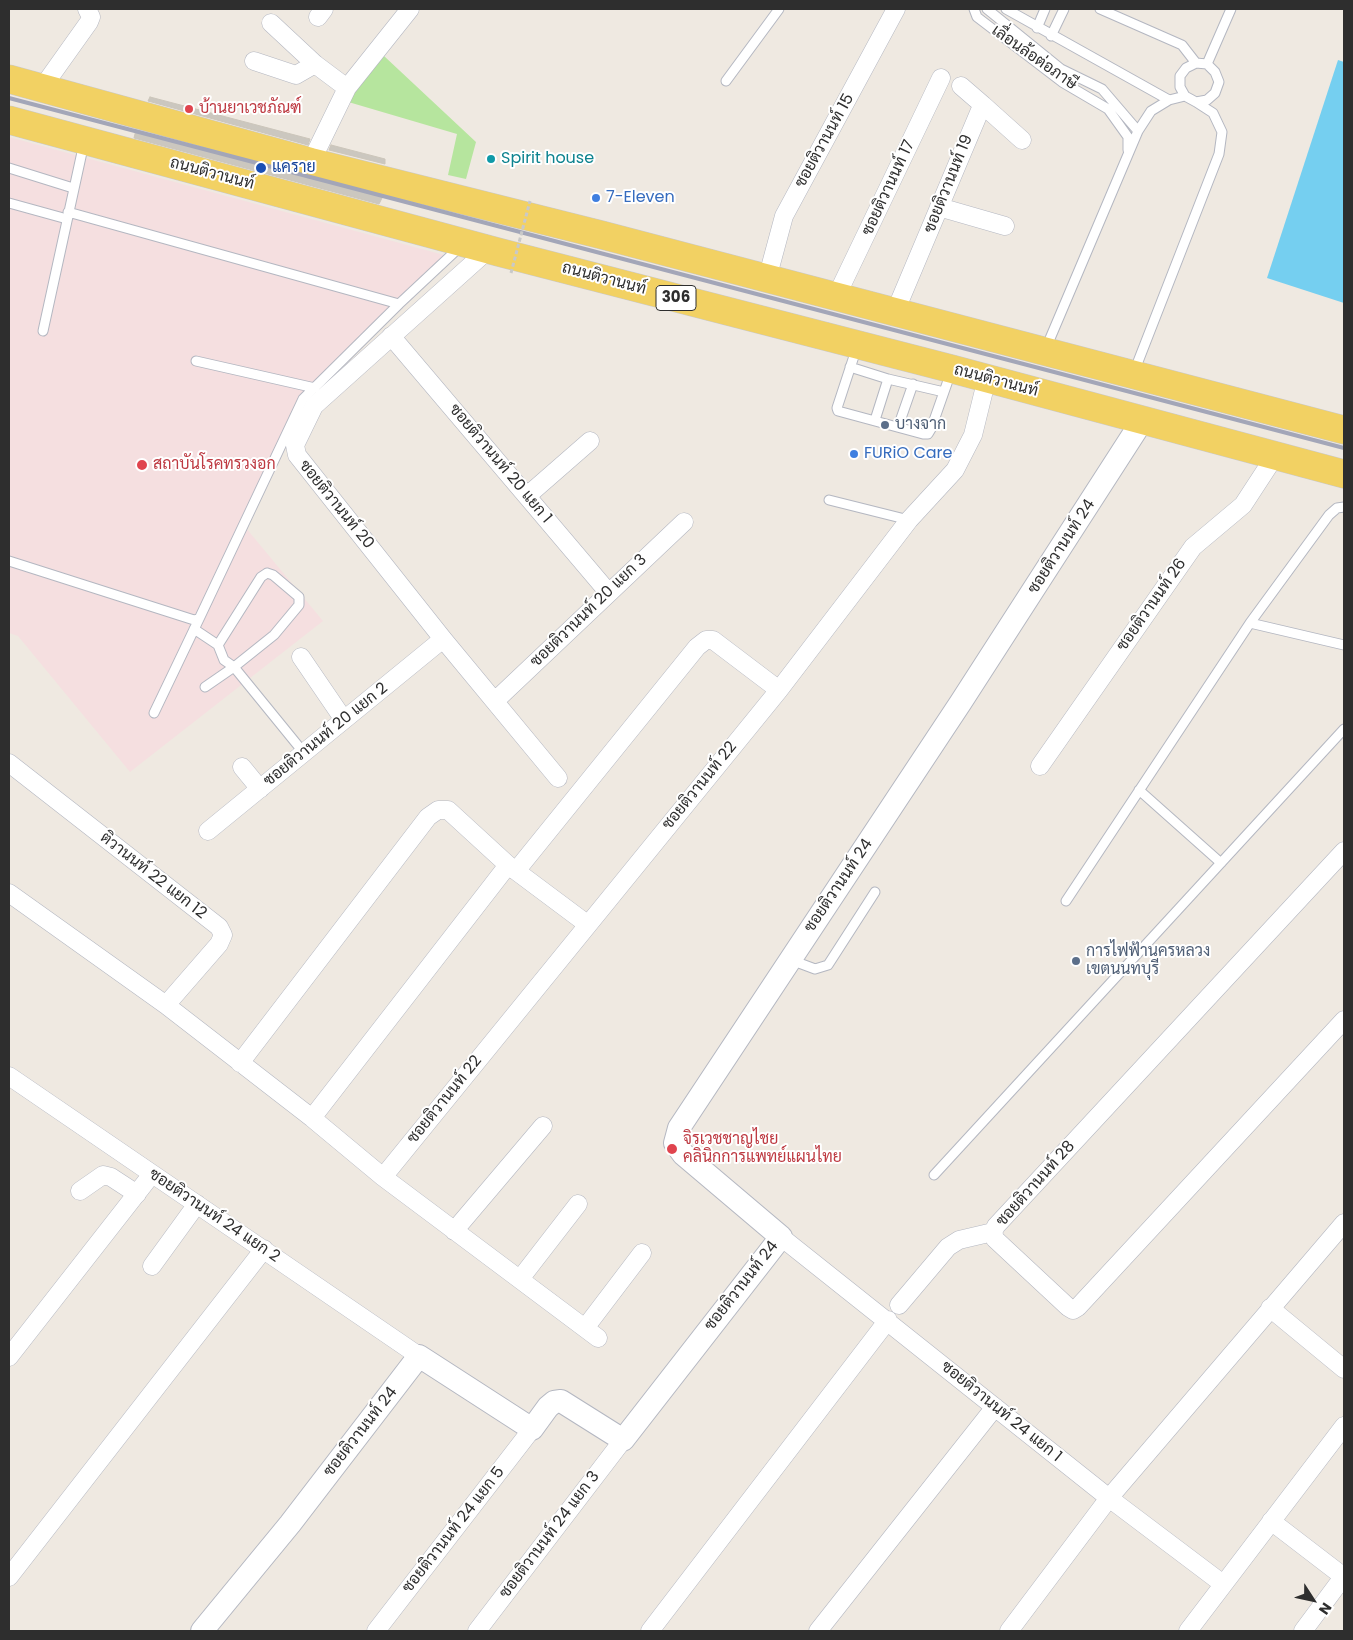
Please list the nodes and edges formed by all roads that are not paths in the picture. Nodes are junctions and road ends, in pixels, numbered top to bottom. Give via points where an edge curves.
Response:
1 (87, 9) edge
2 (410, 9) edge
3 (779, 9) edge
4 (896, 9) edge
5 (973, 9) edge
6 (979, 9) edge
7 (987, 9) edge
8 (1006, 9) edge
9 (1045, 9) edge
10 (1064, 9) edge
11 (1100, 9) edge
12 (1231, 9) edge
13 (271, 23) dead end
14 (1037, 28) junction
15 (1051, 36) junction
16 (254, 61) dead end
17 (1196, 63) junction
18 (314, 64) junction
19 (1207, 64) junction
20 (941, 78) dead end
21 (9, 79) edge
22 (726, 80) dead end
23 (961, 86) dead end
24 (42, 88) junction
25 (347, 88) junction
26 (1185, 96) junction
27 (1170, 100) junction
28 (1196, 102) junction
29 (983, 105) junction
30 (9, 120) edge
31 (1138, 131) junction
32 (85, 140) junction
33 (1022, 140) dead end
34 (1128, 157) junction
35 (311, 162) junction
36 (9, 168) edge
37 (73, 188) junction
38 (9, 203) edge
39 (939, 207) junction
40 (67, 215) junction
41 (1005, 226) dead end
42 (477, 246) junction
43 (767, 278) junction
44 (836, 297) junction
45 (399, 304) junction
46 (896, 312) junction
47 (43, 331) dead end
48 (391, 336) junction
49 (1045, 350) junction
50 (854, 356) junction
51 (196, 362) dead end
52 (1133, 374) junction
53 (987, 378) junction
54 (888, 379) junction
55 (948, 381) junction
56 (914, 384) junction
57 (315, 388) junction
58 (876, 420) junction
59 (1142, 421) junction
60 (898, 427) junction
61 (1344, 430) edge
62 (590, 441) dead end
63 (1275, 456) junction
64 (1344, 474) edge
65 (527, 496) junction
66 (829, 500) dead end
67 (1344, 507) edge
68 (909, 520) junction
69 (684, 522) dead end
70 (9, 561) edge
71 (608, 592) junction
72 (199, 619) junction
73 (1250, 623) junction
74 (194, 629) junction
75 (443, 639) junction
76 (218, 645) junction
77 (1344, 645) edge
78 (301, 656) dead end
79 (234, 667) junction
80 (205, 686) dead end
81 (779, 690) junction
82 (495, 701) junction
83 (154, 712) dead end
84 (344, 720) junction
85 (1344, 729) edge
86 (304, 753) junction
87 (9, 763) edge
88 (1040, 766) dead end
89 (242, 768) dead end
90 (558, 778) dead end
91 (260, 789) junction
92 (1139, 790) junction
93 (208, 831) dead end
94 (1344, 851) edge
95 (1221, 863) junction
96 (512, 868) junction
97 (875, 892) dead end
98 (11, 901) edge
99 (1066, 901) dead end
100 (587, 924) junction
101 (790, 960) junction
102 (166, 1005) junction
103 (1344, 1020) edge
104 (240, 1063) junction
105 (9, 1076) edge
106 (312, 1118) junction
107 (543, 1126) dead end
108 (152, 1174) junction
109 (934, 1175) dead end
110 (383, 1177) junction
111 (80, 1191) dead end
112 (137, 1194) junction
113 (197, 1204) junction
114 (578, 1204) dead end
115 (1344, 1223) edge
116 (454, 1231) junction
117 (993, 1232) junction
118 (781, 1237) junction
119 (264, 1249) junction
120 (642, 1253) dead end
121 (152, 1266) dead end
122 (520, 1279) junction
123 (899, 1305) dead end
124 (1270, 1308) junction
125 (888, 1320) junction
126 (419, 1356) junction
127 (9, 1357) edge
128 (1344, 1369) edge
129 (996, 1408) junction
130 (1344, 1426) edge
131 (532, 1429) junction
132 (623, 1440) junction
133 (1109, 1498) junction
134 (1271, 1521) junction
135 (1344, 1576) edge
136 (9, 1577) edge
137 (1223, 1584) junction
138 (202, 1631) edge
139 (376, 1631) edge
140 (477, 1631) edge
141 (650, 1631) edge
142 (818, 1631) edge
143 (1009, 1631) edge
144 (1188, 1631) edge
145 (1302, 1631) edge

1 - 24 street via 91,17
2 - 25 street
3 - 22 lane
4 - 43 street, ซอยติวานนท์ 15 via 784,216
5 - 6 lane, เลื่อนล้อต่อภาษี
5 - 34 lane, เลื่อนล้อต่อภาษี via 977,17 1062,82 1108,108 1128,137
7 - 31 lane, เลื่อนล้อต่อภาษี via 1061,69 1102,89
8 - 14 lane
9 - 14 lane
10 - 15 lane
11 - 17 lane via 1182,45
12 - 19 lane
13 - 18 street
14 - 15 lane
15 - 27 lane via 1114,67
16 - 18 street via 296,76
17 - 19 lane
17 - 26 lane via 1180,76 1180,87
18 - 25 street
19 - 28 lane via 1219,82 1216,93 1207,100
20 - 44 street, ซอยติวานนท์ 17
21 - 24 main road
23 - 29 street
24 - 35 main road
25 - 35 street
26 - 27 lane
26 - 28 lane
27 - 31 lane via 1151,111
28 - 52 lane via 1213,113 1222,132 1219,154
29 - 33 street
29 - 39 street, ซอยติวานนท์ 19
30 - 32 main road, ถนนติวานนท์ / 306
31 - 34 lane
32 - 37 lane
32 - 42 main road, ถนนติวานนท์ / 306
34 - 49 lane
35 - 43 main road
36 - 37 lane
37 - 40 lane
38 - 40 lane
39 - 41 street
39 - 46 street, ซอยติวานนท์ 19
40 - 45 lane
40 - 47 lane
42 - 45 lane
42 - 48 street, ซอยติวานนท์ 20
42 - 50 main road, ถนนติวานนท์ / 306
43 - 44 main road
44 - 46 main road
45 - 57 lane
46 - 49 main road
48 - 65 street, ซอยติวานนท์ 20 แยก 1
48 - 75 street, ซอยติวานนท์ 20 via 314,406 295,446 297,456
49 - 52 main road
50 - 54 lane
50 - 55 main road, ถนนติวานนท์ / 306
50 - 58 lane via 837,410
51 - 57 lane
52 - 61 main road
53 - 55 main road, ถนนติวานนท์ / 306
53 - 59 main road, ถนนติวานนท์ / 306
53 - 68 street, ซอยติวานนท์ 22 via 973,435 955,470
54 - 56 lane
54 - 58 lane
55 - 56 lane
55 - 60 lane via 928,434
56 - 60 lane
57 - 72 lane via 303,400
58 - 60 lane
59 - 63 main road, ถนนติวานนท์ / 306
59 - 101 street, ซอยติวานนท์ 24
62 - 65 street
63 - 64 main road, ถนนติวานนท์ / 306
63 - 88 street, ซอยติวานนท์ 26 via 1243,505 1193,547
65 - 71 street, ซอยติวานนท์ 20 แยก 1
66 - 68 lane
67 - 73 lane via 1329,515
68 - 81 street, ซอยติวานนท์ 22
69 - 71 street, ซอยติวานนท์ 20 แยก 3
70 - 72 lane
71 - 82 street, ซอยติวานนท์ 20 แยก 3
72 - 74 lane
73 - 77 lane
73 - 92 lane
74 - 76 lane
74 - 83 lane
75 - 82 street, ซอยติวานนท์ 20
75 - 84 street, ซอยติวานนท์ 20 แยก 2
76 - 79 lane via 224,660
76 - 79 lane via 261,577 267,573 299,597 296,611 274,635
78 - 84 street
79 - 80 lane
79 - 86 lane
81 - 96 street via 713,640 706,640
81 - 100 street, ซอยติวานนท์ 22
82 - 90 street, ซอยติวานนท์ 20
84 - 86 street, ซอยติวานนท์ 20 แยก 2
85 - 95 lane
86 - 91 street, ซอยติวานนท์ 20 แยก 2
87 - 102 street, ติวานนท์ 22 แยก 12 via 219,927 223,935 219,944
89 - 91 street
91 - 93 street, ซอยติวานนท์ 20 แยก 2
92 - 95 lane
92 - 99 lane
94 - 117 street, ซอยติวานนท์ 28
95 - 109 lane
96 - 100 street
96 - 104 street via 448,810 438,810 428,817
96 - 106 street
97 - 101 lane via 828,965 815,970
98 - 102 street
100 - 110 street, ซอยติวานนท์ 22
101 - 118 street, ซอยติวานนท์ 24 via 679,1128 675,1143 683,1154
102 - 104 street
103 - 117 street, ซอยติวานนท์ 28 via 1078,1307 1068,1308 995,1239
104 - 106 street
105 - 108 street, ซอยติวานนท์ 24 แยก 2
106 - 110 street
107 - 116 street
108 - 112 street
108 - 113 street, ซอยติวานนท์ 24 แยก 2
110 - 116 street
111 - 112 street via 103,1175
112 - 127 street
113 - 119 street, ซอยติวานนท์ 24 แยก 2
113 - 121 street
114 - 122 street
115 - 124 street
116 - 122 street
117 - 123 street via 959,1240 948,1247
118 - 125 street, ซอยติวานนท์ 24 แยก 1
118 - 132 street, ซอยติวานนท์ 24
119 - 126 street, ซอยติวานนท์ 24 แยก 2
119 - 136 street
120 - 122 street via 592,1333
124 - 128 street
124 - 133 street
125 - 129 street, ซอยติวานนท์ 24 แยก 1
125 - 141 street
126 - 131 street
126 - 138 street, ซอยติวานนท์ 24 via 290,1524
129 - 133 street, ซอยติวานนท์ 24 แยก 1
129 - 142 street
130 - 134 street
131 - 132 street via 548,1406 562,1400
131 - 139 street, ซอยติวานนท์ 24 แยก 5
132 - 140 street, ซอยติวานนท์ 24 แยก 3
133 - 137 street, ซอยติวานนท์ 24 แยก 1
133 - 143 street
134 - 135 street
134 - 137 street
135 - 145 street
137 - 144 street

